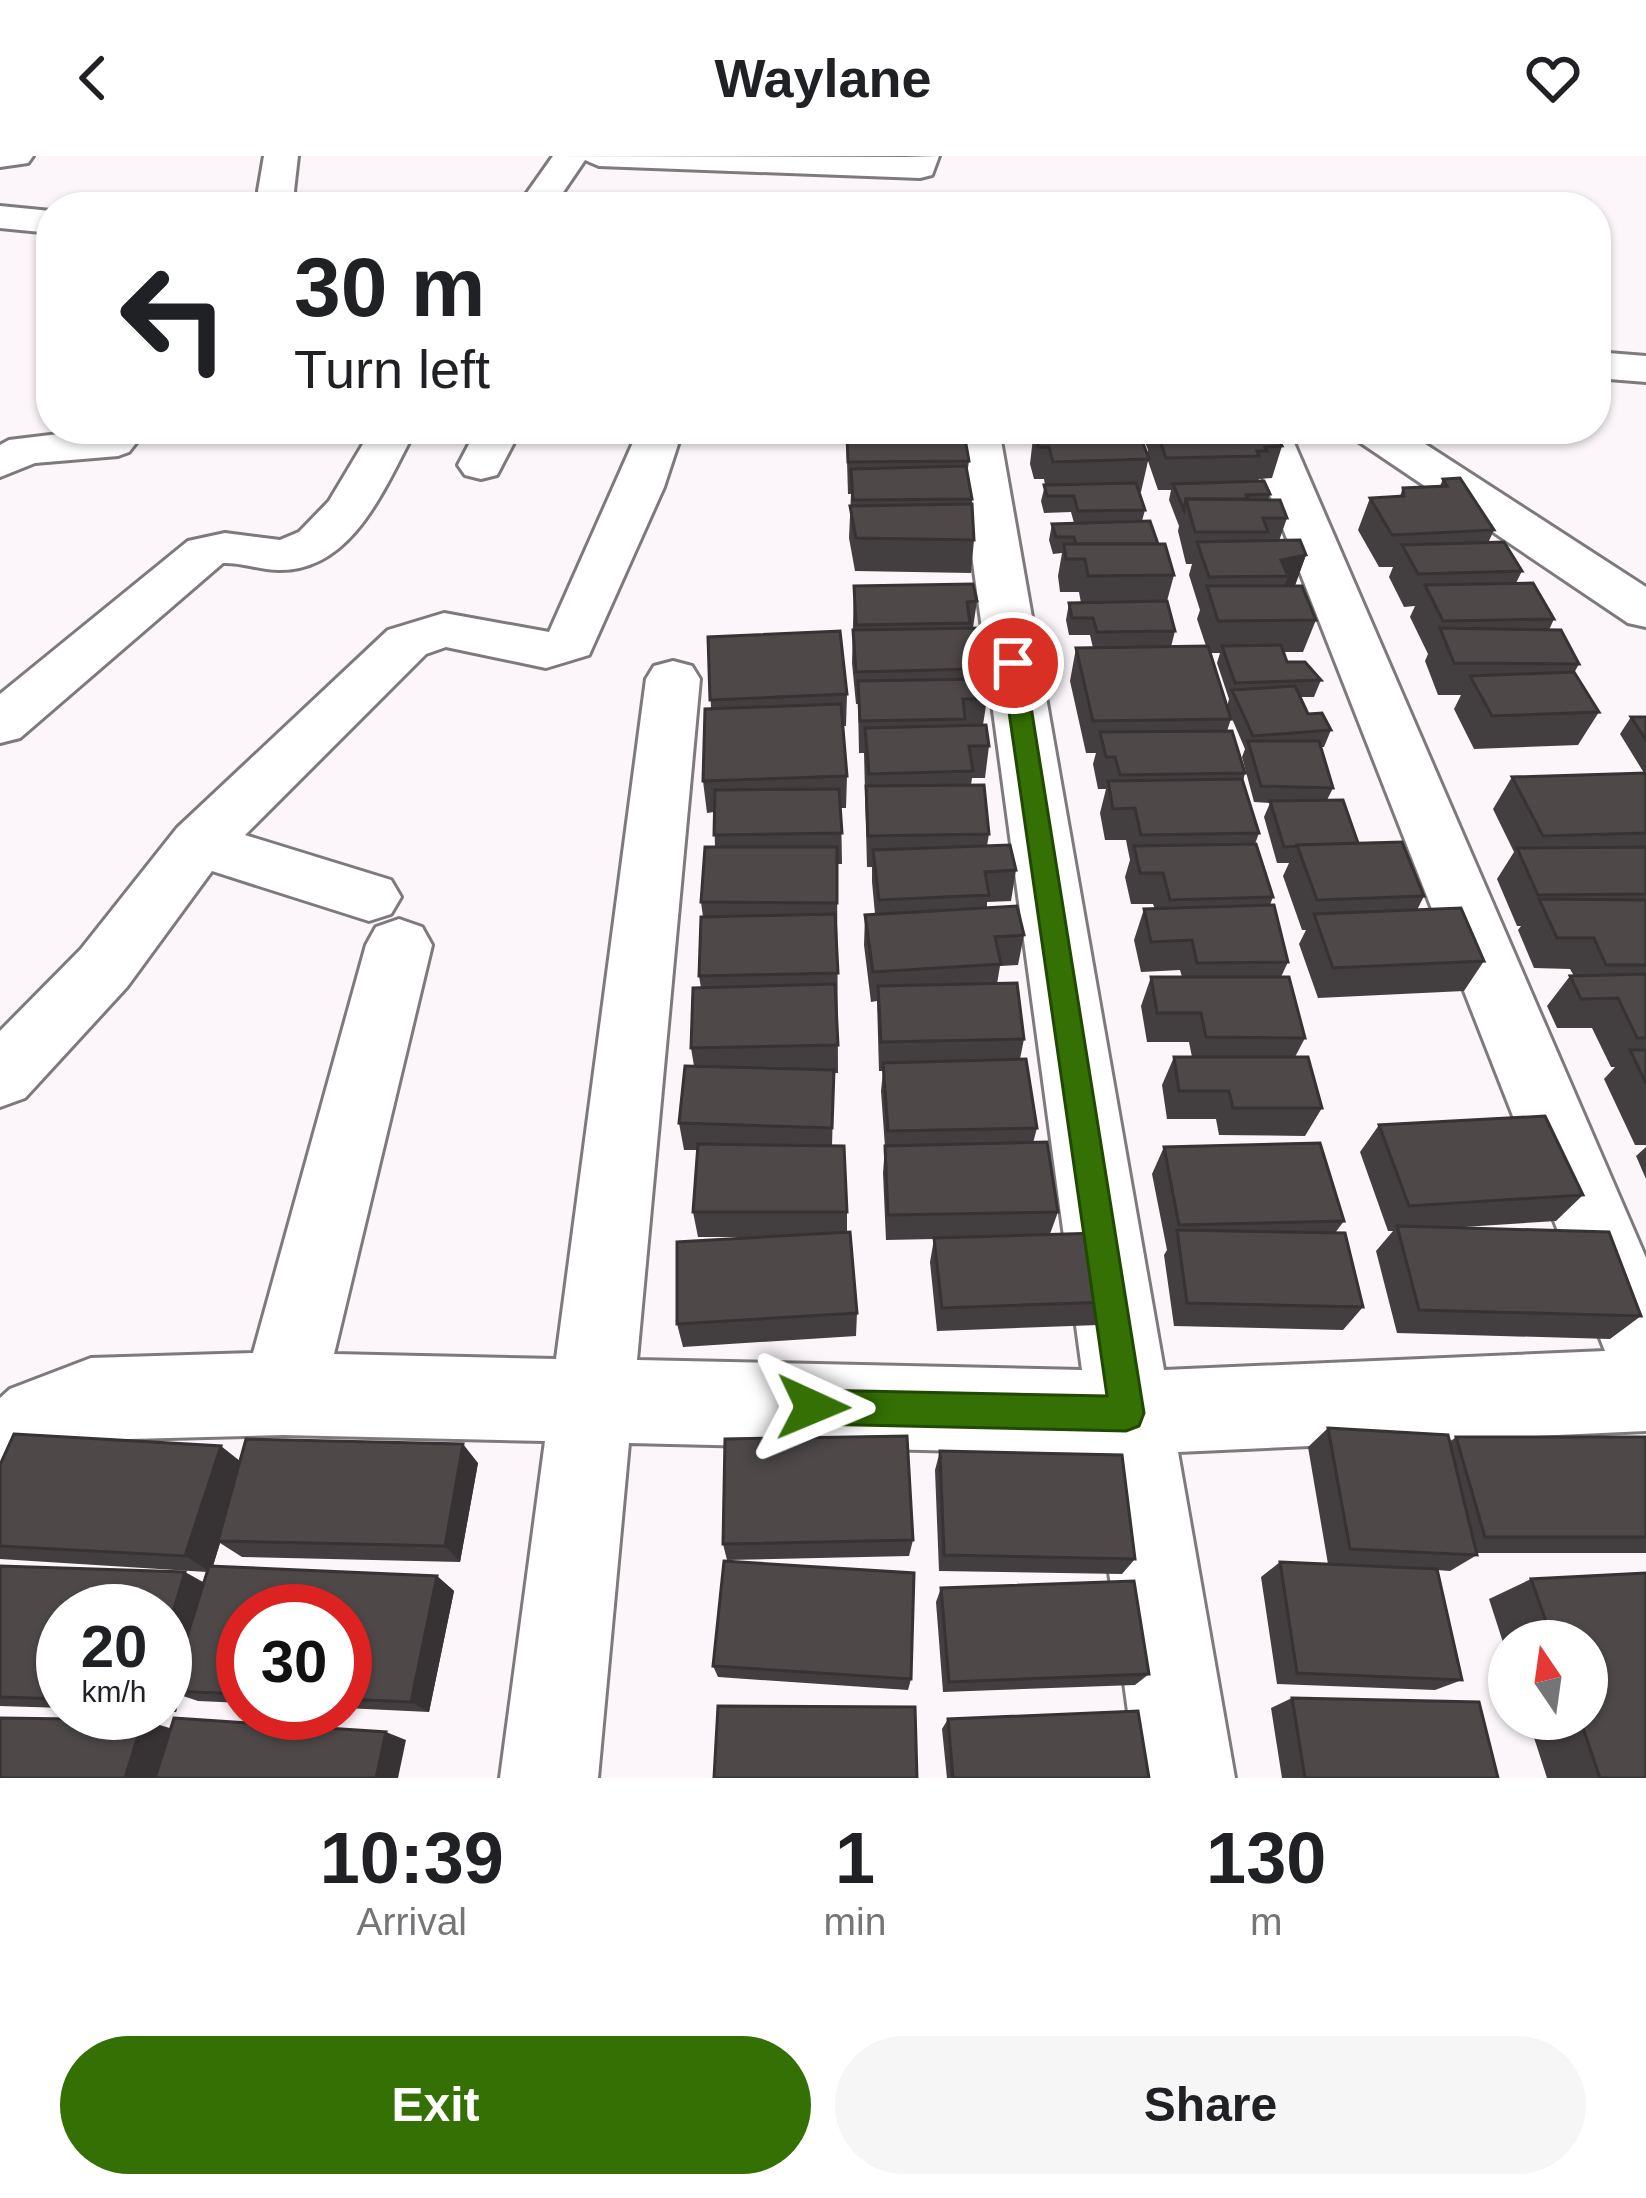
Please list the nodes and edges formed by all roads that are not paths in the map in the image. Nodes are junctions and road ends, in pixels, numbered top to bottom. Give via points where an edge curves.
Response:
1 (16, 156) edge
2 (281, 156) edge
3 (570, 156) edge
4 (599, 156) edge
5 (0, 157) edge
6 (921, 162) edge
7 (276, 192) edge
8 (545, 192) edge
9 (916, 192) edge
10 (0, 217) edge
11 (36, 221) edge
12 (1611, 366) edge
13 (1646, 369) edge
14 (105, 444) edge
15 (385, 444) edge
16 (656, 444) edge
17 (979, 444) edge
18 (1272, 444) edge
19 (1394, 444) edge
20 (0, 463) edge
21 (1646, 611) edge
22 (674, 679) dead end
23 (0, 724) edge
24 (199, 844) junction
25 (0, 1077) edge
26 (1646, 1353) edge
27 (1646, 1390) edge
28 (283, 1394) junction
29 (589, 1402) junction
30 (1126, 1413) junction
31 (0, 1467) edge
32 (549, 1778) edge
33 (1186, 1778) edge

1 - 5 street
2 - 7 street
3 - 8 street
4 - 6 street
6 - 9 street
10 - 11 street
12 - 13 street
14 - 20 street via 25,450
15 - 23 street via 322,543 292,554 240,545 206,552
16 - 24 street via 570,643 546,651 444,630 407,642
17 - 30 street
18 - 26 street
19 - 21 street
22 - 29 street
24 - 25 street via 104,968
24 - 28 street via 384,921
27 - 30 street
28 - 29 street
28 - 31 street via 92,1399 40,1419 6,1449
29 - 30 street
29 - 32 street
30 - 33 street

